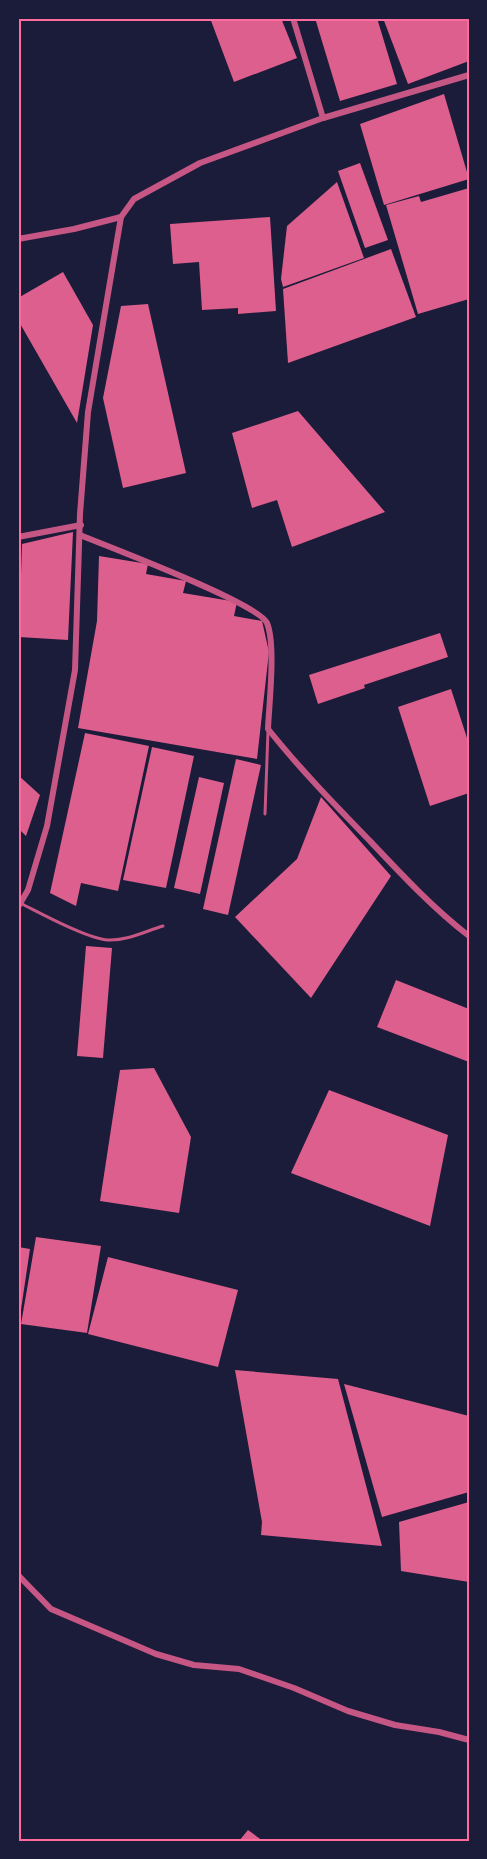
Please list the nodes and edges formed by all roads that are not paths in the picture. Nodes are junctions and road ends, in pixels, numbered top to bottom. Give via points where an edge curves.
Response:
1 (293, 18) edge
2 (469, 75) edge
3 (323, 118) junction
4 (121, 217) junction
5 (18, 239) edge
6 (81, 525) junction
7 (80, 535) junction
8 (18, 537) edge
9 (268, 729) junction
10 (265, 814) dead end
11 (19, 905) edge
12 (163, 926) dead end
13 (469, 936) edge
14 (18, 1575) edge
15 (469, 1740) edge

1 - 3 street
2 - 3 street
3 - 4 street via 200,163 134,199
4 - 5 street
4 - 6 street via 88,412
6 - 7 street
6 - 8 street
7 - 9 street via 244,605 267,622 272,652
7 - 11 street via 75,670 47,826 28,890
9 - 10 lane
9 - 13 street via 298,766 409,882
11 - 12 lane via 92,937 108,940
14 - 15 street via 51,1609 156,1654 194,1665 238,1669 348,1711

